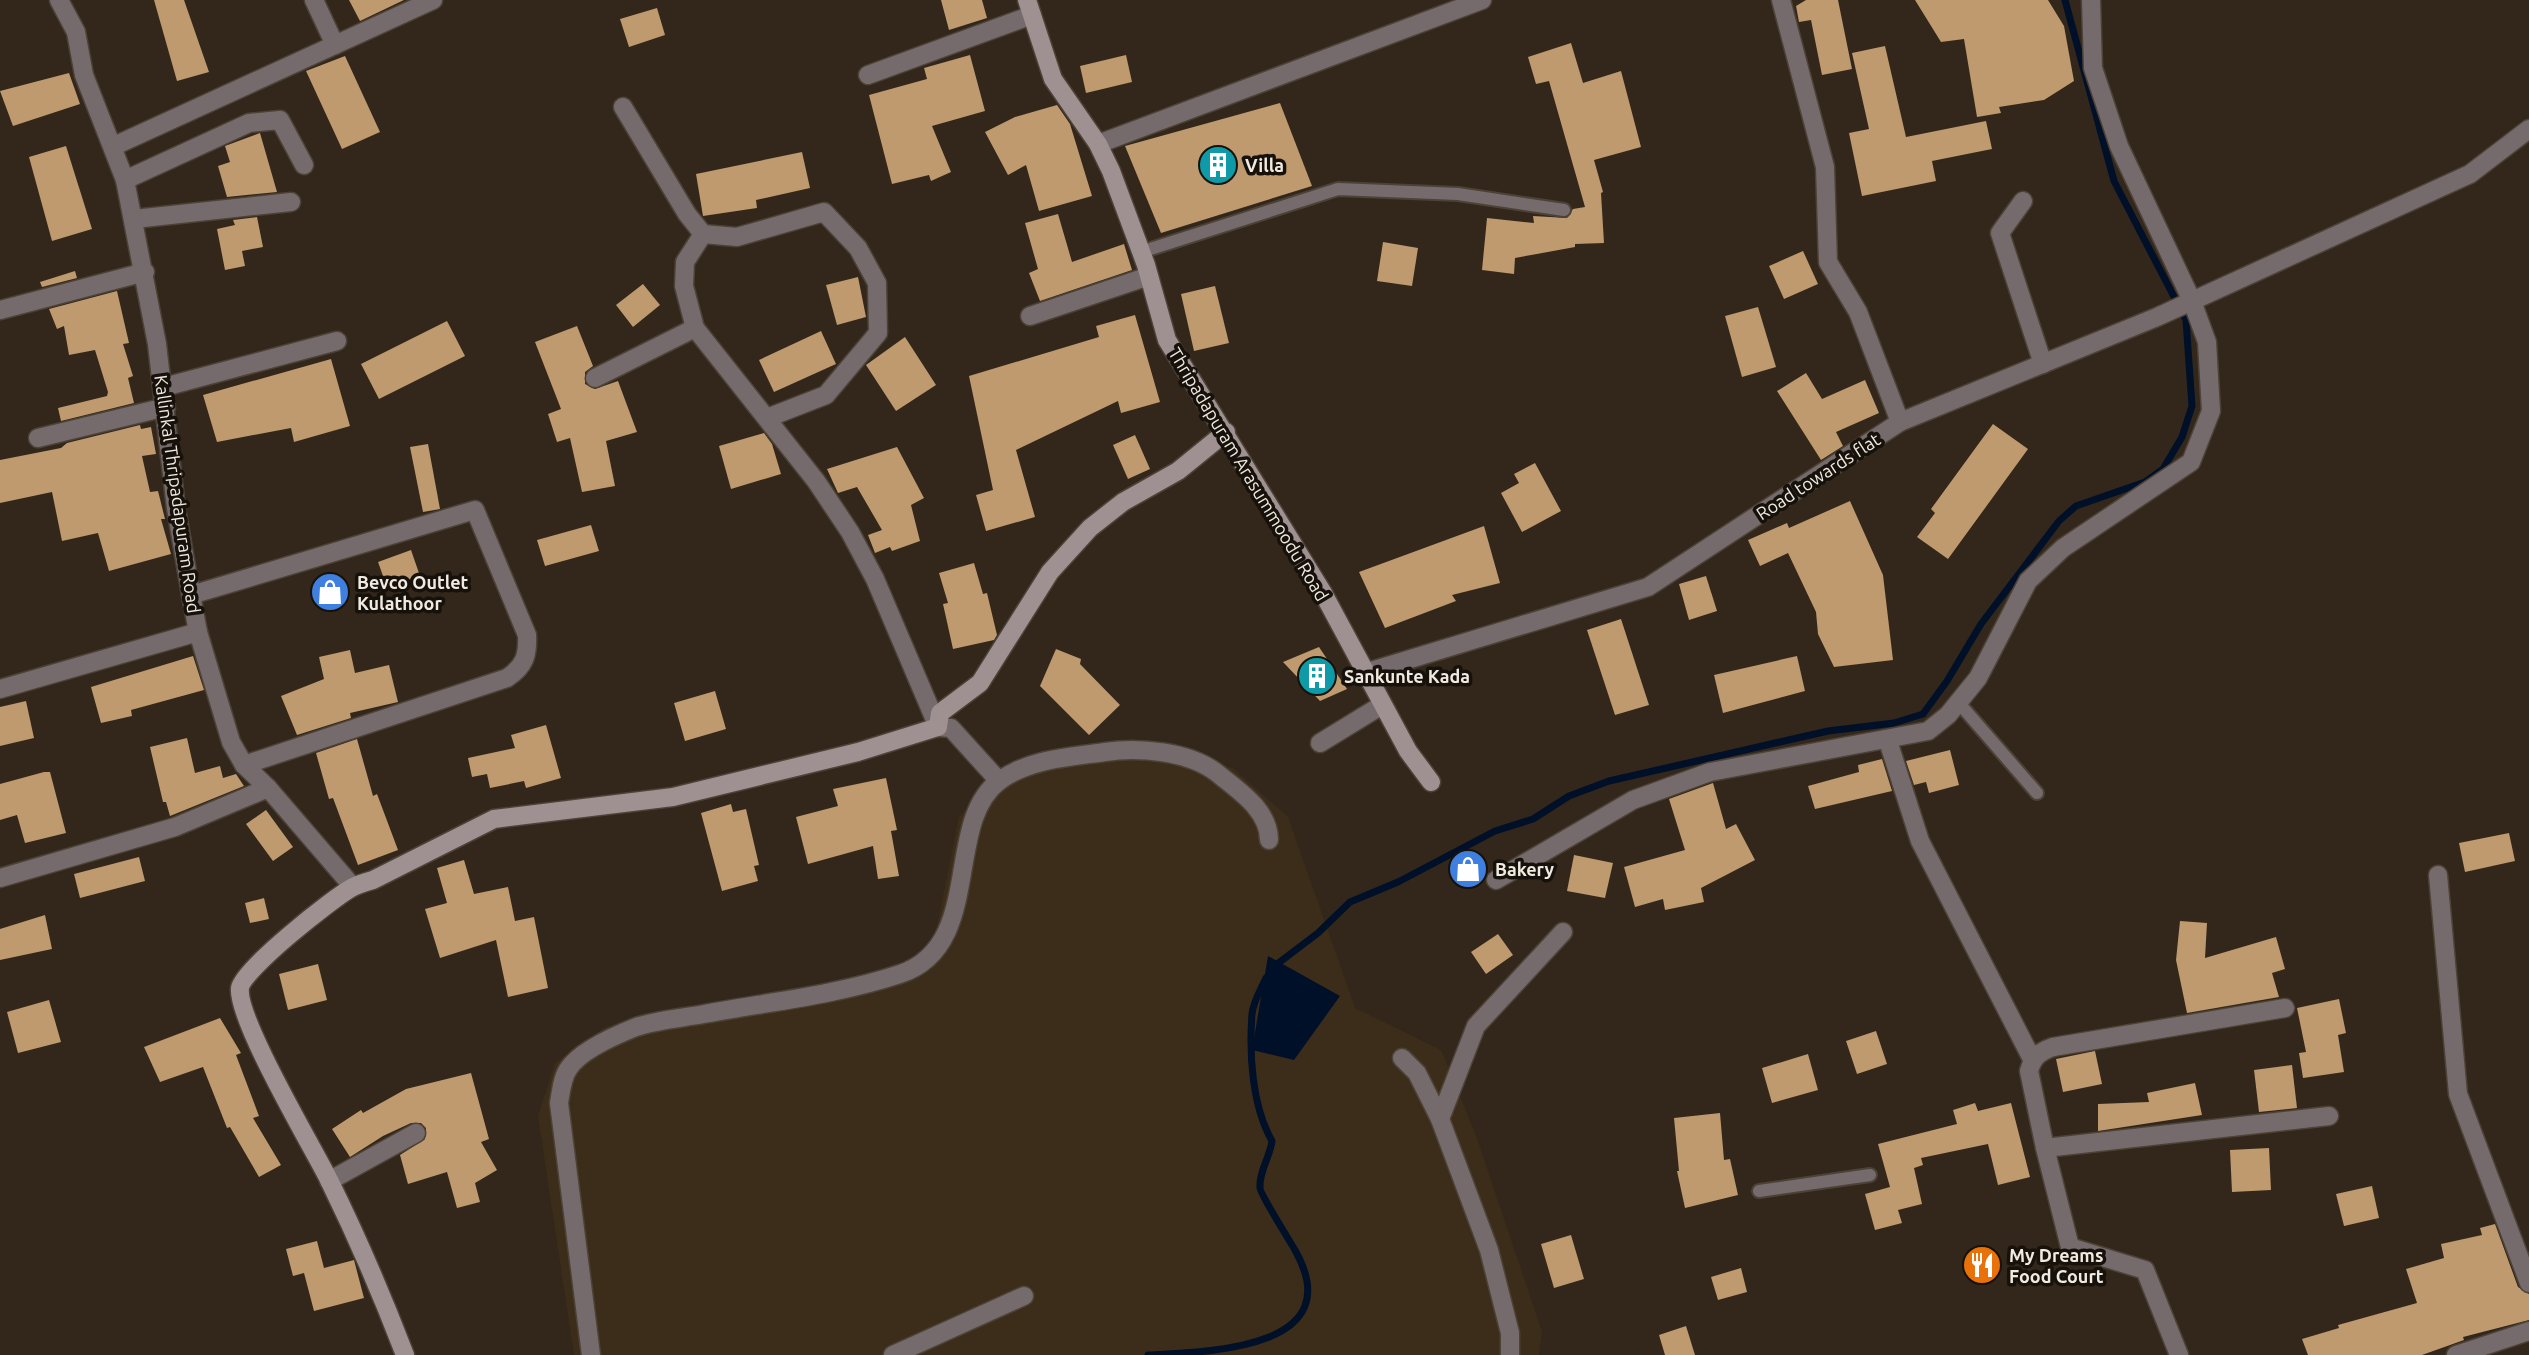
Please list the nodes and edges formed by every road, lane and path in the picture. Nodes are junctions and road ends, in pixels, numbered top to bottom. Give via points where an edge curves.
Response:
1 (314, 0) edge
2 (433, 0) edge
3 (1482, 0) edge
4 (1781, 0) edge
5 (2091, 0) edge
6 (66, 2) edge
7 (1030, 8) edge
8 (335, 45) junction
9 (868, 75) dead end
10 (623, 107) dead end
11 (2529, 129) edge
12 (1098, 144) junction
13 (114, 146) junction
14 (304, 165) dead end
15 (125, 180) junction
16 (2023, 201) dead end
17 (291, 202) dead end
18 (1564, 210) dead end
19 (134, 219) junction
20 (703, 234) junction
21 (1141, 252) junction
22 (145, 272) junction
23 (1149, 275) junction
24 (2190, 302) junction
25 (0, 310) edge
26 (1030, 316) dead end
27 (695, 328) junction
28 (337, 341) dead end
29 (2043, 364) junction
30 (595, 378) dead end
31 (164, 387) junction
32 (166, 407) junction
33 (766, 418) junction
34 (1900, 422) junction
35 (1226, 432) junction
36 (38, 438) dead end
37 (191, 595) junction
38 (198, 632) junction
39 (1364, 673) junction
40 (0, 689) edge
41 (1958, 702) junction
42 (1382, 705) junction
43 (938, 727) junction
44 (1888, 741) junction
45 (1320, 743) dead end
46 (244, 765) junction
47 (999, 781) junction
48 (1431, 782) dead end
49 (268, 788) junction
50 (2037, 793) dead end
51 (1269, 841) dead end
52 (2438, 875) dead end
53 (0, 878) edge
54 (1496, 880) dead end
55 (353, 887) junction
56 (1563, 932) dead end
57 (2286, 1008) dead end
58 (1402, 1058) dead end
59 (2032, 1059) junction
60 (2329, 1116) dead end
61 (1440, 1119) junction
62 (416, 1133) dead end
63 (2045, 1148) junction
64 (1870, 1175) dead end
65 (330, 1181) junction
66 (1759, 1191) dead end
67 (2529, 1283) edge
68 (1024, 1296) dead end
69 (2529, 1331) edge
70 (405, 1355) edge
71 (591, 1355) edge
72 (893, 1355) edge
73 (1510, 1355) edge
74 (2179, 1355) edge
75 (2456, 1355) edge

1 - 8 street
2 - 8 street
3 - 12 street
4 - 34 street, Road towards flat via 1825,167 1828,262 1858,312
5 - 24 street via 2093,68 2119,146
6 - 13 street, Kallinkal Thripadapuram Road via 84,75
7 - 9 street
7 - 12 street, Thripadapuram Arasummoodu Road via 1053,79
8 - 13 street
10 - 20 street
11 - 24 street via 2470,174
12 - 21 street, Thripadapuram Arasummoodu Road
13 - 15 street, Kallinkal Thripadapuram Road
14 - 15 street via 280,120 249,123
15 - 19 street, Kallinkal Thripadapuram Road
16 - 29 street via 2000,233
17 - 19 street
18 - 21 lane via 1458,194 1338,189
19 - 22 street, Kallinkal Thripadapuram Road
20 - 27 street via 685,262 684,286
20 - 33 street via 737,237 824,212 858,248 877,283 878,332 826,395
21 - 23 street, Thripadapuram Arasummoodu Road
22 - 25 street
22 - 31 street, Kallinkal Thripadapuram Road
23 - 26 street
23 - 35 street, Thripadapuram Arasummoodu Road via 1167,340
24 - 29 street
24 - 41 street via 2207,342 2211,411 2191,462 2063,548 2028,581 1978,678
27 - 30 street
27 - 33 street
28 - 31 street
29 - 34 street
31 - 32 street, Kallinkal Thripadapuram Road
32 - 36 street
32 - 37 street, Kallinkal Thripadapuram Road
33 - 43 street via 850,532
34 - 39 street, Road towards flat via 1648,587
35 - 39 street, Thripadapuram Arasummoodu Road via 1323,593
35 - 43 street via 1178,471 1123,502 1090,528 1050,572 980,683 940,713
37 - 38 street, Kallinkal Thripadapuram Road
37 - 46 street via 475,510 527,635 522,668 507,678
38 - 40 street
38 - 46 street, Kallinkal Thripadapuram Road via 231,742
39 - 42 street, Thripadapuram Arasummoodu Road
41 - 44 street via 1928,731
41 - 50 lane
42 - 45 street
42 - 48 street, Thripadapuram Arasummoodu Road
43 - 47 street via 951,727
43 - 55 street via 858,752 673,797 494,819
44 - 54 street via 1710,772 1633,800
44 - 59 street via 1920,841
46 - 49 street, Kallinkal Thripadapuram Road
47 - 51 street via 1051,760 1139,747 1154,750 1210,768 1258,810 1269,825
47 - 71 street via 975,818 946,936 908,971 821,995 638,1027 570,1066 559,1103
49 - 53 street via 152,835
49 - 55 street, Kallinkal Thripadapuram Road
52 - 67 street via 2458,1094
55 - 65 street via 257,962 239,990 247,1022
56 - 61 street via 1476,1026
57 - 59 street via 2053,1047
58 - 61 street via 1417,1073
59 - 63 street via 2029,1071
60 - 63 street
61 - 73 street via 1489,1250 1510,1333
62 - 65 street
63 - 74 street via 2070,1247 2145,1270
64 - 66 lane
65 - 70 street
68 - 72 street
69 - 75 street

